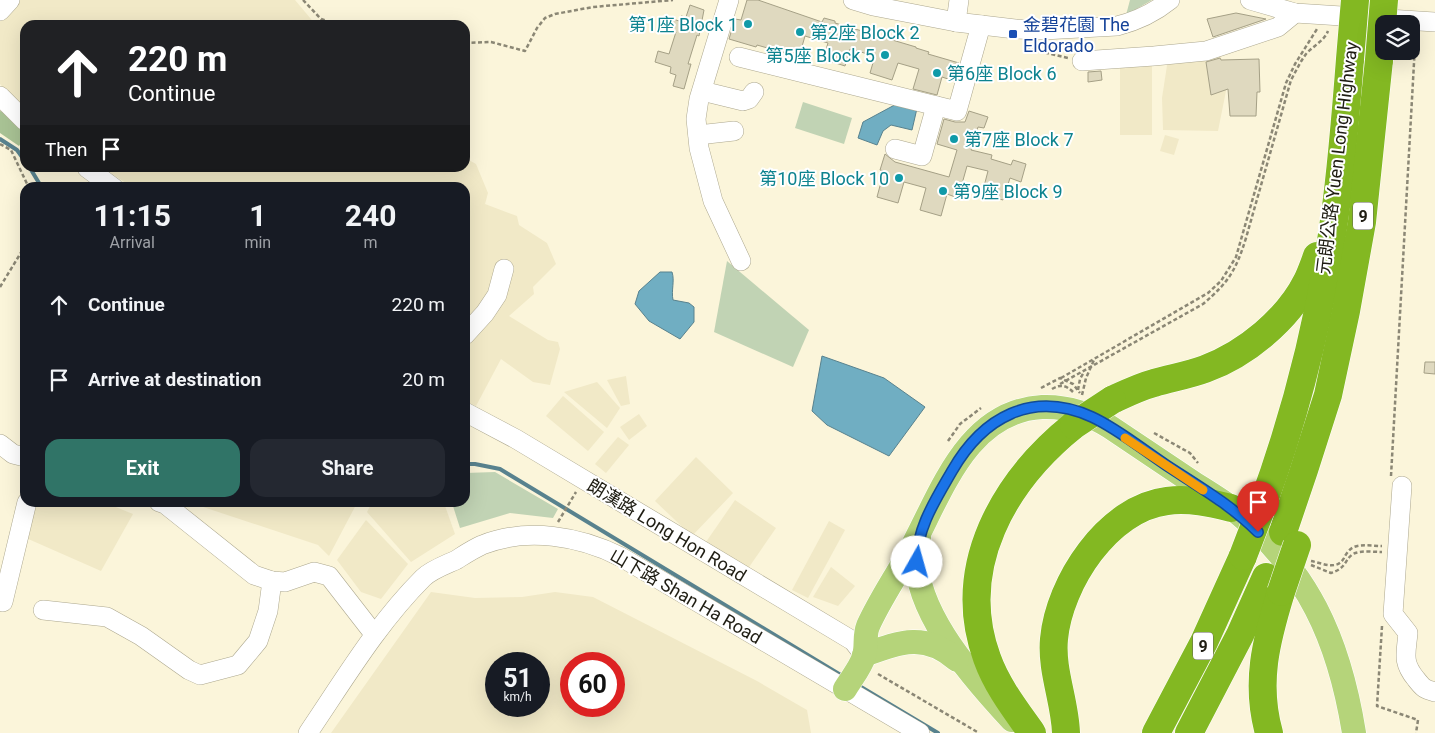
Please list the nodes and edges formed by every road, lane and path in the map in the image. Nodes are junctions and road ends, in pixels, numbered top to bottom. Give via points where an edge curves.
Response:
1 (10, 0) edge
2 (302, 0) edge
3 (673, 0) edge
4 (728, 0) edge
5 (853, 0) edge
6 (959, 0) edge
7 (1170, 0) edge
8 (1250, 0) edge
9 (1355, 0) edge
10 (1384, 0) edge
11 (1306, 9) edge
12 (0, 11) edge
13 (321, 20) edge
14 (956, 22) junction
15 (1435, 22) edge
16 (981, 25) junction
17 (470, 43) edge
18 (1026, 48) dead end
19 (739, 57) dead end
20 (1414, 60) edge
21 (1082, 61) joint
22 (754, 92) dead end
23 (700, 95) junction
24 (0, 96) edge
25 (936, 106) junction
26 (20, 116) edge
27 (0, 118) edge
28 (20, 126) edge
29 (734, 131) dead end
30 (1344, 132) junction
31 (698, 135) junction
32 (0, 144) edge
33 (895, 149) dead end
34 (20, 169) edge
35 (92, 172) edge
36 (106, 182) edge
37 (20, 254) edge
38 (741, 261) dead end
39 (504, 270) dead end
40 (0, 288) edge
41 (470, 330) edge
42 (1095, 358) junction
43 (1085, 370) junction
44 (1060, 378) dead end
45 (1056, 386) dead end
46 (1079, 408) junction
47 (471, 416) edge
48 (0, 444) edge
49 (20, 456) edge
50 (1397, 481) joint
51 (575, 493) dead end
52 (26, 507) edge
53 (169, 507) edge
54 (1231, 508) junction
55 (564, 512) dead end
56 (922, 527) junction
57 (1383, 546) dead end
58 (1298, 550) junction
59 (1386, 552) dead end
60 (272, 581) junction
61 (1273, 585) junction
62 (3, 602) dead end
63 (43, 610) dead end
64 (1382, 620) dead end
65 (374, 634) junction
66 (967, 669) junction
67 (859, 673) junction
68 (1435, 692) edge
69 (308, 733) edge
70 (920, 733) edge
71 (979, 733) edge
72 (1026, 733) edge
73 (1032, 733) edge
74 (1066, 733) edge
75 (1156, 733) edge
76 (1189, 733) edge
77 (1269, 733) edge
78 (1354, 733) edge
79 (1416, 733) edge

1 - 12 street
2 - 13 path
3 - 17 path via 593,7 556,14 546,18 525,51 491,42
4 - 23 street
5 - 14 street
6 - 14 street
7 - 16 street via 1142,18 1117,26 1043,30
8 - 11 street
9 - 30 highway, 元朗公路 Yuen Long Highway / 9, bridge
10 - 58 highway, 元朗公路 Yuen Long Highway / 9, bridge via 1358,249 1328,395 1304,470
11 - 15 street
11 - 21 street via 1278,27 1206,51
14 - 16 street
16 - 25 street via 957,111
18 - 21 path
19 - 25 street
20 - 50 path
22 - 23 street via 743,101
23 - 31 street via 696,119
24 - 26 street
25 - 33 street via 930,158
27 - 28 street
29 - 31 street
30 - 46 highway, bridge via 1317,256 1307,281 1284,314 1250,344 1206,369 1151,383 1112,400
30 - 75 highway, 元朗公路 Yuen Long Highway / 9, bridge via 1334,215 1315,322 1290,423 1243,556 1204,642
31 - 38 street via 713,201
32 - 34 path via 11,150
35 - 36 street
37 - 40 path
39 - 41 street via 497,295
42 - 43 path via 1201,297 1221,281 1236,257 1286,83 1318,28 1330,28 1326,38 1304,56 1291,80 1246,238 1228,280 1202,304
42 - 44 path
42 - 46 path
43 - 45 path
43 - 46 path via 1078,386
46 - 73 highway via 1010,493 990,532 978,576 977,609 987,659 1002,689
47 - 67 street, 朗漢路 Long Hon Road via 516,439 853,641
48 - 49 street
50 - 68 street via 1393,614 1408,633 1407,668 1423,689
51 - 55 path
52 - 62 street
53 - 60 street via 254,575
54 - 56 main road via 1102,422 1067,409 1037,407 998,420 973,440
54 - 74 highway via 1180,500 1152,504 1118,523 1100,540 1069,585 1054,640 1056,681
54 - 78 main road via 1282,556 1314,602 1341,668
56 - 66 main road via 917,553 920,584 937,623
56 - 67 main road via 867,628
57 - 58 path via 1353,548 1336,565 1328,565
58 - 59 path via 1325,572 1331,573 1345,566 1351,555
58 - 61 highway, 元朗公路 Yuen Long Highway / 9
60 - 63 street via 268,611 258,641 238,665 200,676 107,617
60 - 65 street via 285,582 314,572 329,576
61 - 76 highway, 元朗公路 Yuen Long Highway / 9 via 1240,635
61 - 77 highway via 1272,620 1262,667 1262,699
64 - 79 path via 1378,706 1418,720
65 - 67 street, 山下路 Shan Ha Road via 424,577 483,545 527,535 549,536 602,548
65 - 69 street, 山下路 Shan Ha Road
66 - 67 main road via 934,645 915,641 900,642
66 - 72 main road
67 - 70 street, 山下路 Shan Ha Road
67 - 71 path

